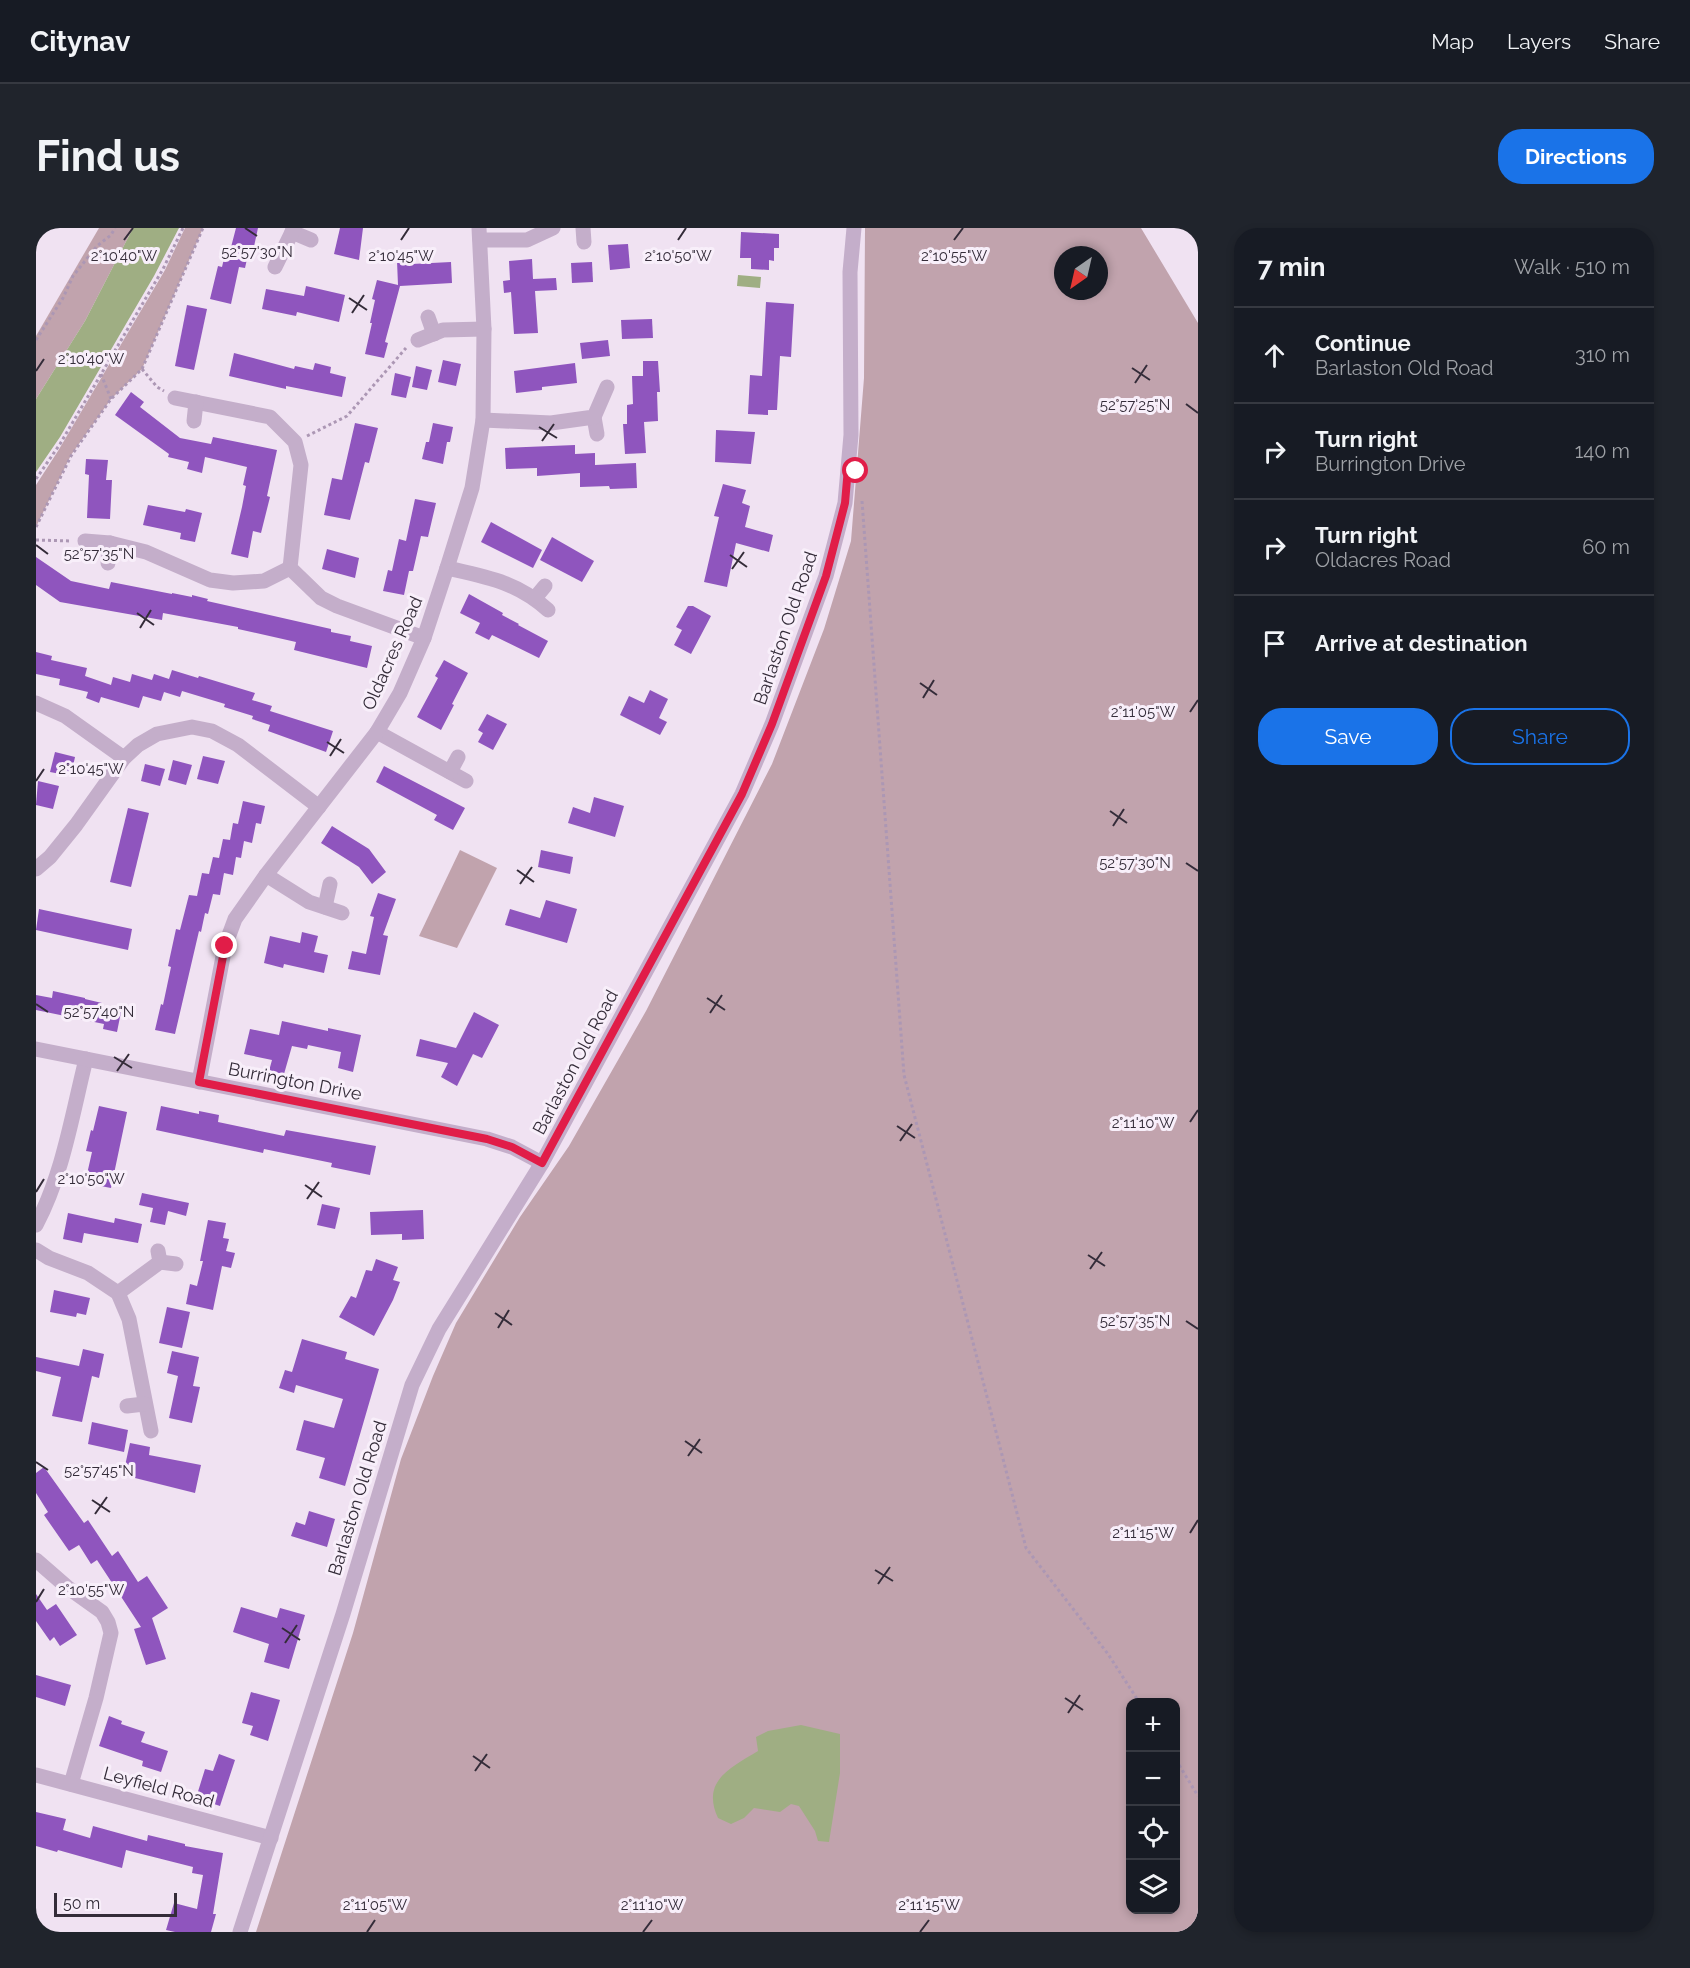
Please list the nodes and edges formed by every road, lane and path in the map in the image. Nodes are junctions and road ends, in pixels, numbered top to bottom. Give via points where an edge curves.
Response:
1 (115, 228) edge
2 (183, 228) edge
3 (203, 228) edge
4 (553, 228) edge
5 (854, 228) edge
6 (293, 230) edge
7 (480, 234) edge
8 (311, 240) dead end
9 (275, 267) dead end
10 (429, 317) dead end
11 (484, 329) junction
12 (434, 334) junction
13 (36, 340) edge
14 (418, 340) joint
15 (142, 369) junction
16 (101, 374) junction
17 (607, 387) dead end
18 (175, 398) joint
19 (111, 399) junction
20 (196, 402) junction
21 (594, 417) junction
22 (483, 420) junction
23 (194, 421) dead end
24 (597, 434) dead end
25 (295, 442) junction
26 (36, 479) edge
27 (862, 496) dead end
28 (36, 527) edge
29 (36, 540) edge
30 (85, 541) joint
31 (110, 543) junction
32 (108, 563) dead end
33 (290, 568) junction
34 (447, 568) junction
35 (548, 610) dead end
36 (424, 638) junction
37 (36, 703) edge
38 (377, 732) junction
39 (458, 757) dead end
40 (124, 758) junction
41 (450, 772) junction
42 (466, 781) dead end
43 (318, 807) junction
44 (36, 869) edge
45 (266, 875) junction
46 (330, 884) dead end
47 (325, 908) junction
48 (342, 913) dead end
49 (36, 1049) edge
50 (86, 1059) junction
51 (199, 1082) junction
52 (542, 1163) junction
53 (36, 1225) edge
54 (36, 1250) edge
55 (164, 1259) dead end
56 (118, 1293) junction
57 (144, 1404) junction
58 (127, 1406) dead end
59 (151, 1431) dead end
60 (36, 1560) edge
61 (1136, 1698) edge
62 (1180, 1767) edge
63 (36, 1775) edge
64 (71, 1784) junction
65 (1198, 1796) edge
66 (271, 1838) junction
67 (240, 1932) edge

1 - 13 path via 73,276
2 - 16 path
3 - 15 path
4 - 7 street via 527,240
5 - 52 street, Barlaston Old Road via 848,468 845,503 826,576 742,794
6 - 8 street
6 - 9 street
7 - 11 street, Oldacres Road
10 - 12 street
11 - 12 street via 443,330
11 - 22 street, Oldacres Road
12 - 14 street
14 - 25 path via 403,350 347,416
15 - 18 path via 157,387
15 - 19 path
16 - 19 path
16 - 26 path
17 - 21 street
18 - 20 street
19 - 28 path via 71,456
20 - 23 street
20 - 25 street via 270,417
21 - 22 street via 551,423
21 - 24 street
22 - 34 street, Oldacres Road via 472,488
25 - 33 street via 302,465
27 - 61 path via 904,1075 1026,1548 1108,1654
29 - 30 path
30 - 31 street
31 - 32 street
31 - 33 street via 146,552 210,580 264,581
33 - 36 street via 321,598
34 - 35 street via 540,592
34 - 36 street, Oldacres Road
36 - 38 street, Oldacres Road via 400,693
37 - 40 street via 65,716
38 - 41 street
38 - 43 street, Oldacres Road
39 - 41 street
40 - 43 street via 157,734 192,728 212,731 238,745
40 - 44 street via 76,825
41 - 42 street
43 - 45 street, Oldacres Road
45 - 47 street
45 - 51 street, Oldacres Road via 235,919 225,946
46 - 47 street
47 - 48 street
49 - 50 street, Burrington Drive
50 - 51 street, Burrington Drive
50 - 53 street via 60,1164
51 - 52 street, Burrington Drive via 487,1139
52 - 66 street, Barlaston Old Road via 439,1329 412,1385
54 - 56 street via 88,1273
55 - 56 street
56 - 57 street via 129,1319
57 - 58 street
57 - 59 street
60 - 64 street via 102,1612 111,1633
62 - 65 path
63 - 64 street, Leyfield Road
64 - 66 street, Leyfield Road
66 - 67 street, Barlaston Old Road

